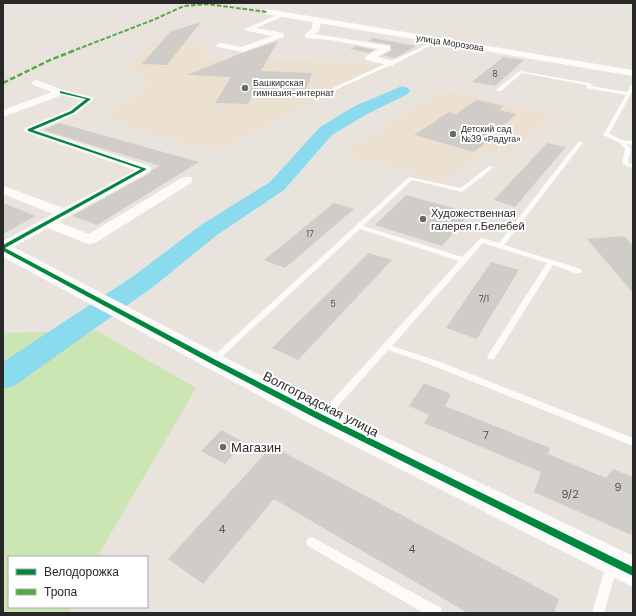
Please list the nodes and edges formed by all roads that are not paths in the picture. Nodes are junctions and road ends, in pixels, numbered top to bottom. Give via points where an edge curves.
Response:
1 (267, 12) dead end
2 (282, 15) junction
3 (316, 21) junction
4 (438, 41) junction
5 (220, 45) dead end
6 (392, 63) junction
7 (633, 73) edge
8 (36, 83) dead end
9 (633, 86) edge
10 (500, 90) dead end
11 (62, 92) junction
12 (322, 94) dead end
13 (628, 94) junction
14 (3, 114) edge
15 (622, 142) junction
16 (633, 142) edge
17 (580, 143) dead end
18 (633, 166) edge
19 (491, 167) dead end
20 (187, 180) dead end
21 (3, 190) edge
22 (64, 214) junction
23 (47, 223) junction
24 (358, 226) junction
25 (500, 246) junction
26 (3, 248) edge
27 (463, 260) junction
28 (552, 262) junction
29 (578, 271) dead end
30 (387, 347) junction
31 (491, 357) dead end
32 (212, 361) junction
33 (322, 418) junction
34 (633, 442) edge
35 (312, 542) dead end
36 (623, 568) edge
37 (436, 613) edge
38 (598, 613) edge

1 - 2 street, улица Морозова
2 - 3 street, улица Морозова
2 - 5 street via 248,29 280,35 243,50
3 - 4 street, улица Морозова
3 - 6 street via 315,31 308,36 388,48 369,58
4 - 6 lane
4 - 7 street, улица Морозова
6 - 12 lane
8 - 11 street
9 - 13 lane
10 - 13 lane via 521,72
11 - 14 street
11 - 22 street via 88,99 72,112 29,130 145,169
13 - 15 lane via 606,135
15 - 16 lane
15 - 18 lane via 628,149 625,164
17 - 25 lane
19 - 24 lane via 462,190 411,178
20 - 23 street via 90,240
21 - 22 street
22 - 23 street
23 - 26 street
24 - 27 lane
24 - 32 lane
25 - 27 lane via 482,240
25 - 28 lane
26 - 32 street, Волгоградская улица
27 - 30 lane
28 - 29 lane
28 - 31 lane
30 - 33 lane
30 - 34 lane via 432,362
32 - 33 street, Волгоградская улица
33 - 36 street, Волгоградская улица
35 - 37 lane
36 - 38 lane

